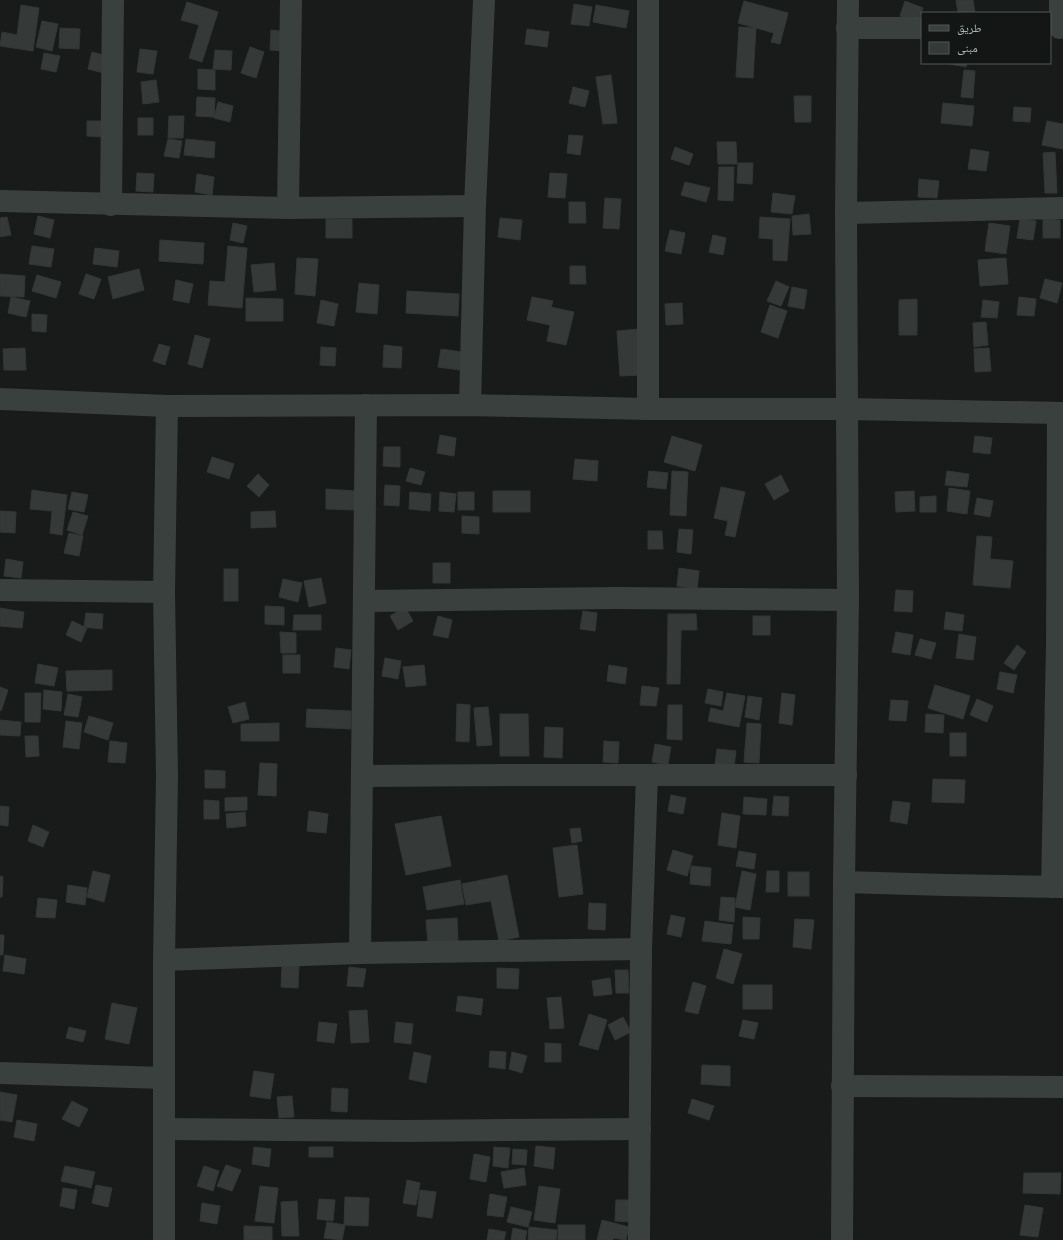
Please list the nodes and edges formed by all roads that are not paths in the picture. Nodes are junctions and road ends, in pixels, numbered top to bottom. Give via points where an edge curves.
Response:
1 (113, 0) edge
2 (291, 0) edge
3 (484, 0) edge
4 (648, 0) edge
5 (848, 0) edge
6 (1060, 0) edge
7 (847, 28) junction
8 (921, 28) edge
9 (1058, 28) edge
10 (0, 201) edge
11 (111, 205) junction
12 (475, 206) junction
13 (288, 208) junction
14 (1063, 208) edge
15 (846, 213) junction
16 (0, 399) edge
17 (366, 405) junction
18 (470, 405) junction
19 (167, 406) junction
20 (648, 409) junction
21 (848, 409) junction
22 (1061, 413) edge
23 (0, 590) edge
24 (164, 592) junction
25 (848, 600) junction
26 (364, 601) junction
27 (647, 775) junction
28 (846, 775) junction
29 (362, 776) junction
30 (844, 882) junction
31 (1058, 887) edge
32 (641, 949) junction
33 (360, 953) junction
34 (164, 960) junction
35 (0, 1073) edge
36 (164, 1078) junction
37 (842, 1086) junction
38 (1063, 1087) edge
39 (164, 1129) junction
40 (640, 1130) junction
41 (164, 1240) edge
42 (639, 1240) edge
43 (842, 1240) edge

1 - 11 street
2 - 13 street
3 - 12 street
4 - 20 street
5 - 7 street
6 - 9 street
7 - 8 street
7 - 15 street
10 - 11 street
11 - 13 street
12 - 13 street
12 - 18 street
14 - 15 street
15 - 21 street
16 - 19 street
17 - 18 street
17 - 19 street
17 - 26 street
18 - 20 street
19 - 24 street
20 - 21 street
21 - 22 street
21 - 25 street
22 - 31 street via 1057,644
23 - 24 street
24 - 34 street via 167,776
25 - 26 street via 616,598
25 - 28 street
26 - 29 street
27 - 28 street
27 - 29 street
27 - 32 street
28 - 30 street
29 - 33 street
30 - 31 street
30 - 37 street
32 - 33 street
32 - 40 street
33 - 34 street
34 - 36 street
35 - 36 street
36 - 39 street
37 - 38 street
37 - 43 street
39 - 40 street
39 - 41 street
40 - 42 street

